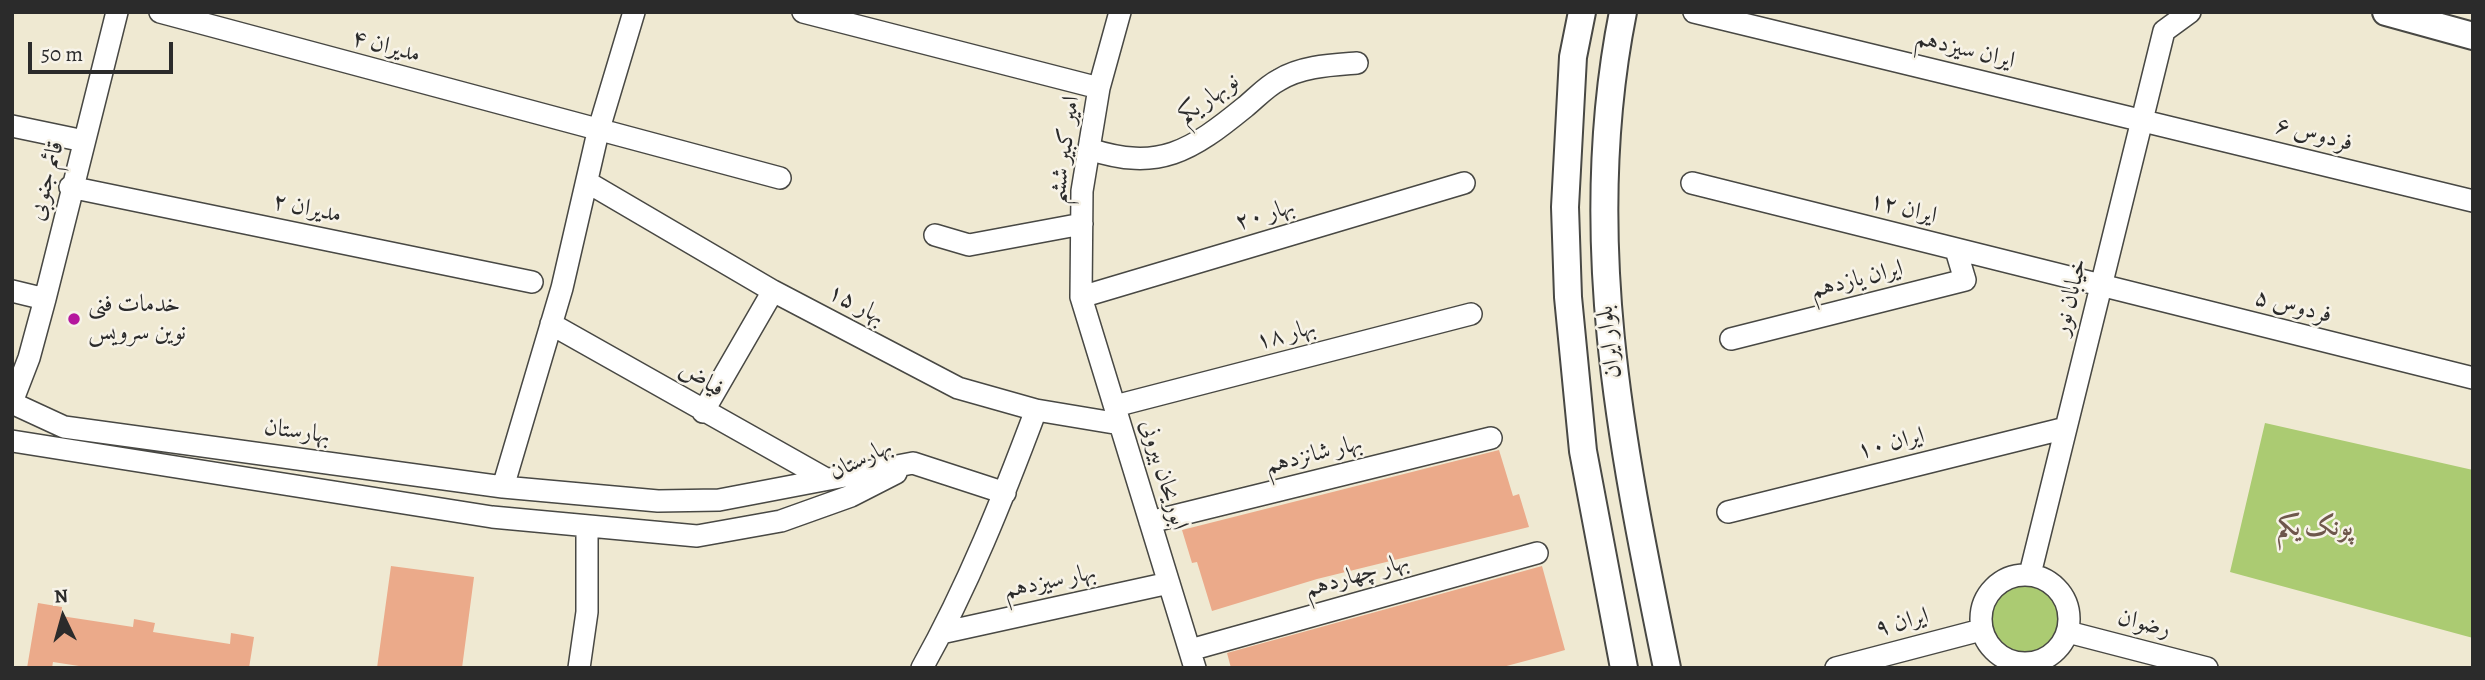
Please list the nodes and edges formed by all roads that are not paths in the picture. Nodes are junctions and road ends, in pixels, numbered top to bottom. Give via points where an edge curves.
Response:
1 (117, 12) edge
2 (160, 12) edge
3 (634, 12) edge
4 (1120, 12) edge
5 (1582, 12) edge
6 (1623, 12) edge
7 (1694, 12) edge
8 (2190, 12) edge
9 (2386, 12) edge
10 (815, 14) edge
11 (2160, 22) edge
12 (2473, 36) edge
13 (1357, 63) dead end
14 (1099, 88) junction
15 (2142, 120) junction
16 (12, 127) edge
17 (598, 132) junction
18 (84, 141) junction
19 (1089, 149) junction
20 (780, 178) dead end
21 (587, 182) junction
22 (1464, 183) dead end
23 (1692, 183) dead end
24 (71, 187) junction
25 (2473, 201) edge
26 (1082, 224) junction
27 (935, 235) dead end
28 (1956, 250) junction
29 (532, 282) dead end
30 (2101, 286) junction
31 (12, 291) edge
32 (773, 291) junction
33 (1081, 297) junction
34 (45, 299) junction
35 (1471, 314) dead end
36 (551, 324) junction
37 (1731, 339) dead end
38 (2473, 378) edge
39 (12, 402) edge
40 (1036, 410) junction
41 (703, 412) junction
42 (1118, 416) junction
43 (2066, 428) junction
44 (1491, 438) dead end
45 (12, 441) edge
46 (913, 463) junction
47 (826, 479) junction
48 (503, 487) junction
49 (1005, 493) junction
50 (1728, 512) dead end
51 (1150, 522) junction
52 (587, 526) junction
53 (1537, 553) dead end
54 (2030, 574) junction
55 (1169, 583) junction
56 (1981, 630) junction
57 (2068, 632) junction
58 (941, 633) junction
59 (1193, 659) edge
60 (2037, 665) edge
61 (579, 668) edge
62 (922, 668) edge
63 (1625, 668) edge
64 (1667, 668) edge
65 (1836, 668) edge
66 (2207, 668) edge

1 - 18 street, قائم جنوبی
2 - 17 street, مدیران ۴
3 - 17 street
4 - 14 street, امیر کبیر ششم
5 - 63 main road, بلوار ایران via 1573,57 1565,207 1568,297 1583,451
6 - 64 main road, بلوار ایران via 1608,118 1602,210 1605,293 1635,513
7 - 15 street, ایران سیزدهم
8 - 11 street
9 - 12 main road
10 - 14 street
11 - 15 street, خیابان نور
13 - 19 street, نوبهار یکم via 1320,66 1279,79 1227,122 1189,148 1167,156 1120,159
14 - 19 street, امیر کبیر ششم
15 - 25 street, فردوس ۶
15 - 30 street, خیابان نور
16 - 18 street
17 - 20 street, مدیران ۴
17 - 21 street
18 - 24 street, قائم جنوبی
19 - 26 street, امیر کبیر ششم
21 - 32 street, بهار ۱۵
21 - 36 street
22 - 33 street, بهار ۲۰
23 - 28 street, ایران ۱۲
24 - 29 street, مدیران ۲
24 - 34 street, قائم جنوبی
26 - 27 street via 969,245
26 - 33 street, امیر کبیر ششم
28 - 30 street, ایران ۱۲
28 - 37 street, ایران یازدهم via 1965,280
30 - 38 street, فردوس ۵
30 - 43 street, خیابان نور
31 - 34 street
32 - 40 street, بهار ۱۵ via 958,388
32 - 41 street
33 - 42 street, ابوریحان بیرونی
34 - 39 street, قائم جنوبی
35 - 42 street, بهار ۱۸
36 - 41 street, فیاض
36 - 48 street
39 - 48 street, بهارستان via 64,427
40 - 42 street, بهار ۱۵
40 - 49 street
41 - 47 street, فیاض
42 - 51 street, ابوریحان بیرونی
43 - 50 street, ایران ۱۰
43 - 54 street, خیابان نور
44 - 51 street, بهار شانزدهم
45 - 52 street, بهارستان via 344,496
46 - 47 street, بهارستان
46 - 49 street
46 - 52 street, بهارستان via 851,496 781,521 697,536
47 - 48 street, بهارستان via 719,500 659,501
49 - 58 street
51 - 55 street, ابوریحان بیرونی
52 - 61 street via 587,612
53 - 59 street, بهار چهاردهم
54 - 56 street via 2002,580 1991,589 1980,615
54 - 57 street via 2057,588 2066,601
55 - 58 street, بهار سیزدهم
55 - 59 street, ابوریحان بیرونی
56 - 60 street via 1987,643 2008,660
56 - 65 street, ایران ۹
57 - 60 street via 2061,645
57 - 66 street, رضوان
58 - 62 street

